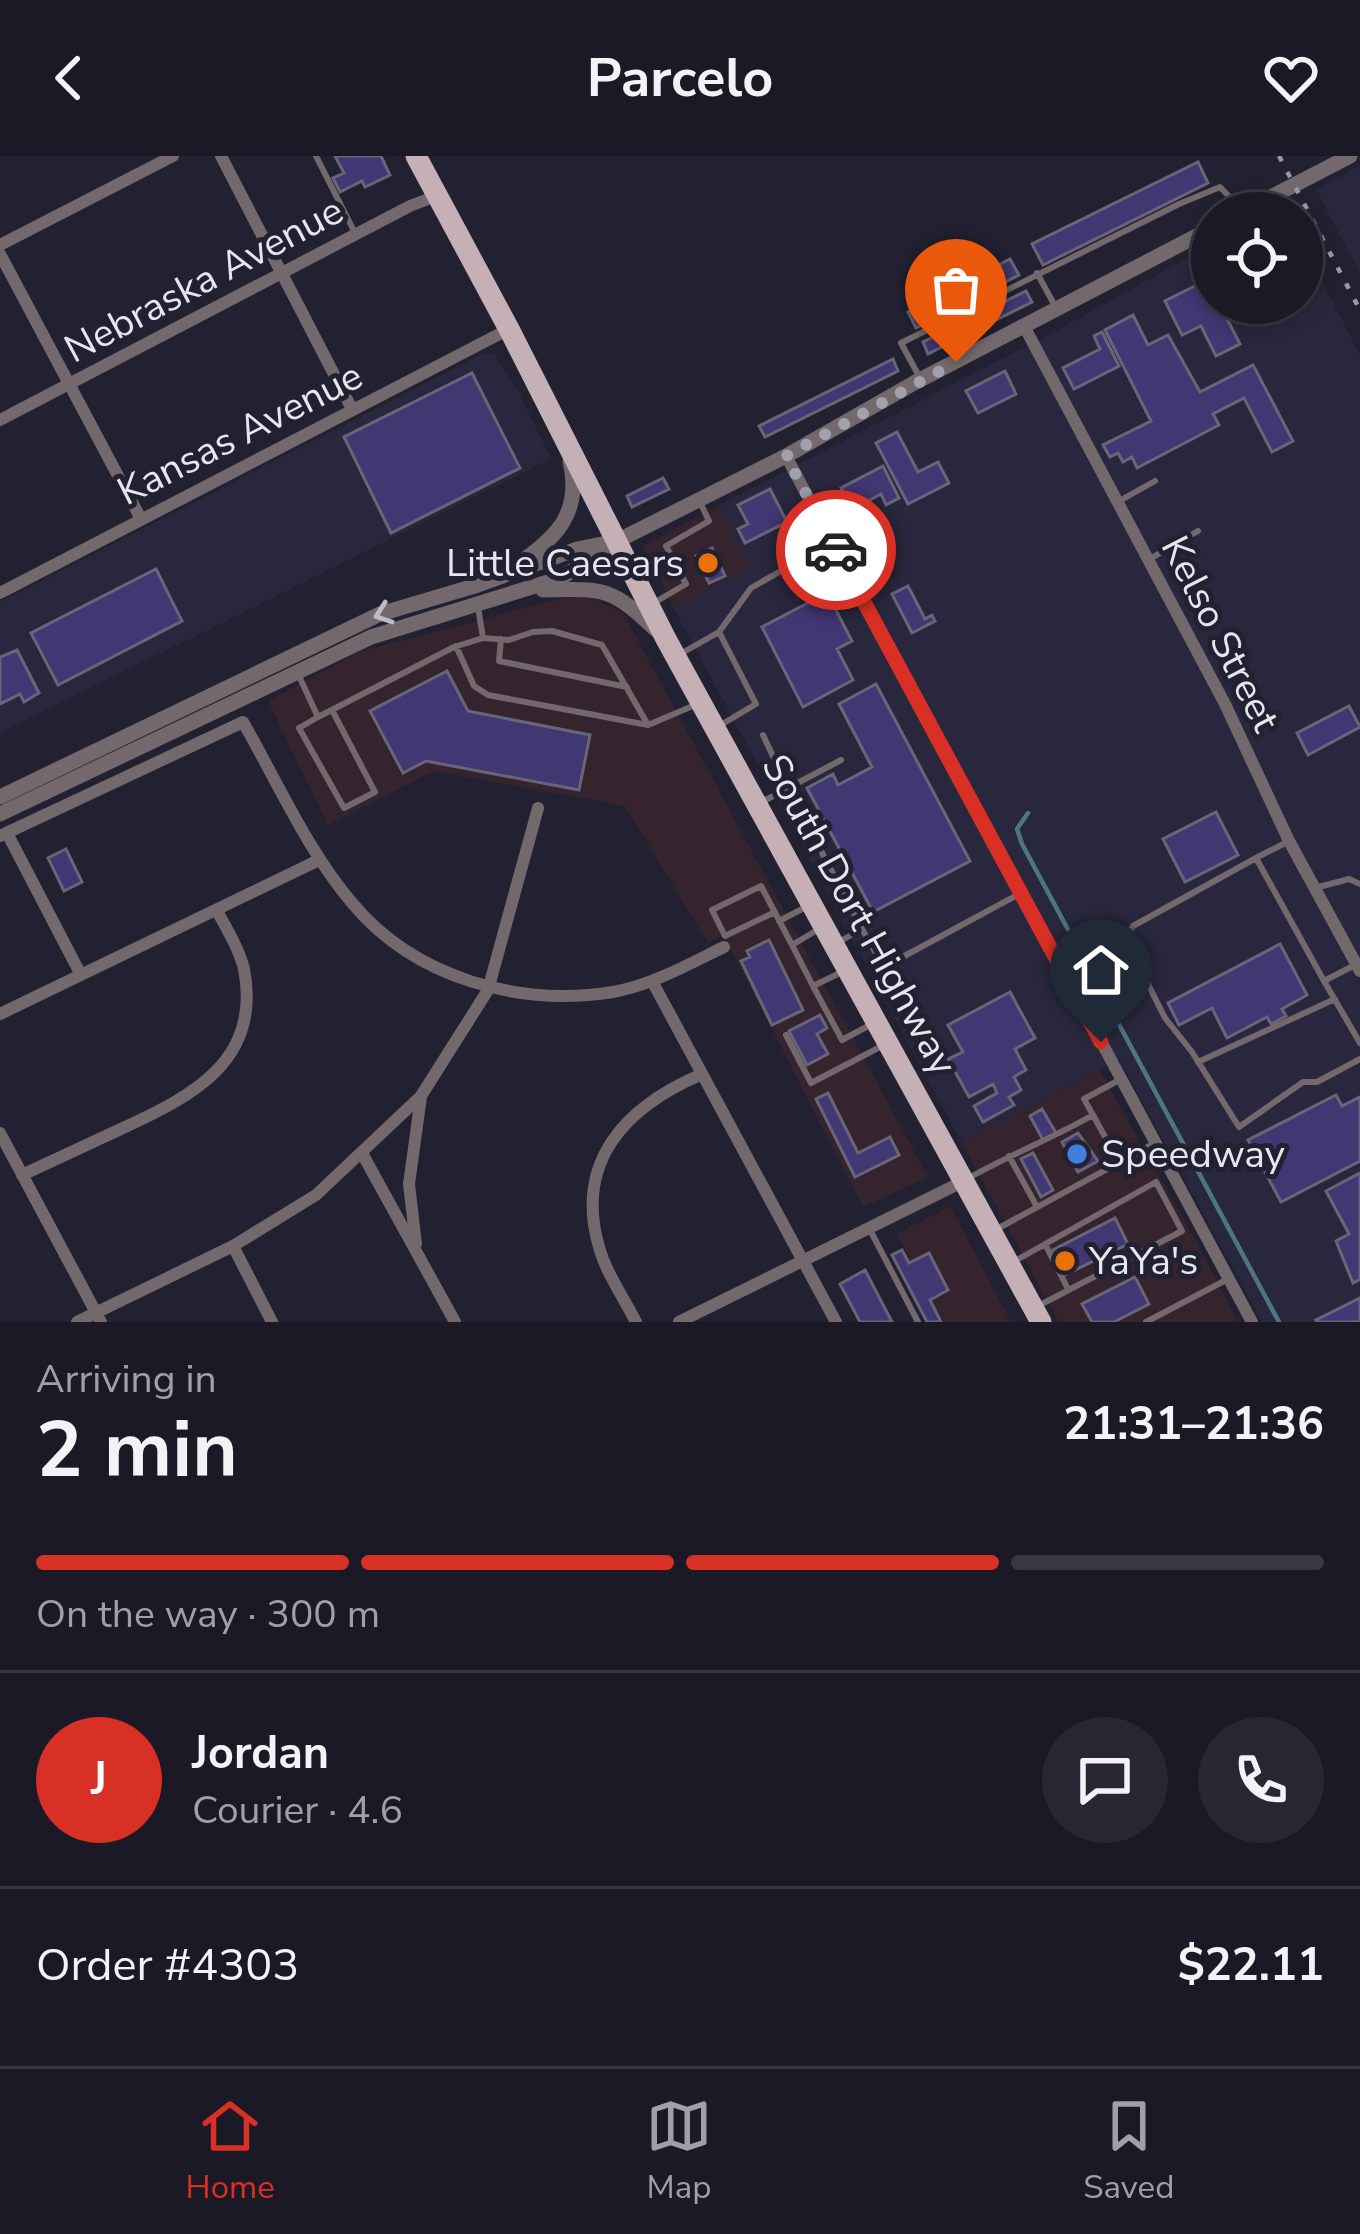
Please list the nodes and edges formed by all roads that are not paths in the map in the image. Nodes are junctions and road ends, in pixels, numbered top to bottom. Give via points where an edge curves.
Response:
1 (173, 156) edge
2 (221, 156) edge
3 (316, 156) edge
4 (416, 156) edge
5 (1350, 156) edge
6 (1281, 192) edge
7 (436, 196) junction
8 (1191, 201) edge
9 (356, 235) junction
10 (1191, 239) edge
11 (0, 245) edge
12 (0, 254) edge
13 (281, 273) junction
14 (1036, 273) junction
15 (1057, 309) junction
16 (1024, 326) junction
17 (509, 329) junction
18 (921, 380) junction
19 (69, 384) junction
20 (352, 410) junction
21 (0, 420) edge
22 (566, 446) junction
23 (786, 456) junction
24 (1155, 481) dead end
25 (699, 500) junction
26 (1117, 502) junction
27 (664, 517) junction
28 (141, 520) junction
29 (1198, 531) dead end
30 (676, 540) junction
31 (615, 542) junction
32 (832, 542) junction
33 (1148, 560) junction
34 (478, 586) junction
35 (528, 590) junction
36 (0, 593) edge
37 (649, 606) junction
38 (478, 607) junction
39 (719, 632) junction
40 (483, 638) junction
41 (500, 639) junction
42 (456, 646) junction
43 (671, 648) junction
44 (294, 666) junction
45 (628, 688) junction
46 (701, 703) junction
47 (332, 710) junction
48 (318, 717) junction
49 (648, 725) junction
50 (716, 728) junction
51 (763, 735) dead end
52 (841, 760) dead end
53 (788, 788) junction
54 (0, 797) edge
55 (758, 804) junction
56 (538, 808) dead end
57 (0, 814) edge
58 (3, 834) edge
59 (1289, 841) junction
60 (1256, 858) junction
61 (319, 860) junction
62 (1360, 884) edge
63 (1315, 888) junction
64 (1021, 893) junction
65 (812, 904) junction
66 (217, 911) junction
67 (775, 912) junction
68 (779, 921) junction
69 (862, 929) junction
70 (829, 935) junction
71 (792, 945) junction
72 (724, 947) dead end
73 (1358, 968) edge
74 (848, 969) junction
75 (81, 975) junction
76 (652, 981) junction
77 (1324, 981) junction
78 (813, 986) junction
79 (488, 990) junction
80 (1334, 999) junction
81 (0, 1014) edge
82 (877, 1022) junction
83 (786, 1035) dead end
84 (888, 1043) junction
85 (1360, 1043) edge
86 (1360, 1058) edge
87 (1198, 1062) junction
88 (700, 1075) junction
89 (1121, 1079) junction
90 (421, 1096) junction
91 (1093, 1115) junction
92 (0, 1133) edge
93 (1155, 1142) junction
94 (363, 1155) junction
95 (1009, 1156) junction
96 (1119, 1162) junction
97 (22, 1175) junction
98 (964, 1180) junction
99 (1037, 1207) junction
100 (869, 1228) junction
101 (992, 1231) junction
102 (1045, 1244) junction
103 (233, 1246) junction
104 (417, 1251) junction
105 (802, 1261) junction
106 (1009, 1264) junction
107 (1228, 1279) junction
108 (1069, 1290) junction
109 (1037, 1315) edge
110 (99, 1317) edge
111 (1247, 1320) edge
112 (77, 1322) edge
113 (272, 1322) edge
114 (455, 1322) edge
115 (636, 1322) edge
116 (679, 1322) edge
117 (836, 1322) edge
118 (918, 1322) edge
119 (1146, 1322) edge

1 - 11 street
2 - 13 street
3 - 9 lane
4 - 7 main road, South Dort Highway
5 - 6 street
7 - 9 street, Nebraska Avenue
7 - 17 main road, South Dort Highway
8 - 14 lane
9 - 13 street, Nebraska Avenue
10 - 15 street
12 - 19 street
13 - 19 street, Nebraska Avenue
13 - 20 street
14 - 15 lane
14 - 18 lane via 901,343
15 - 16 street
16 - 18 street
16 - 26 street, Kelso Street
17 - 20 street, Kansas Avenue
17 - 22 main road, South Dort Highway
18 - 23 street
19 - 21 street, Nebraska Avenue
19 - 28 street
20 - 28 street, Kansas Avenue
22 - 31 main road, South Dort Highway
22 - 34 street via 571,499 557,535
23 - 25 street
23 - 32 street
24 - 26 lane
25 - 27 street
25 - 30 lane via 709,521
26 - 33 street, Kelso Street
27 - 30 lane
27 - 31 street
28 - 36 street, Kansas Avenue
29 - 33 lane
30 - 37 lane via 666,546 686,584
31 - 34 street
31 - 35 street via 581,568
31 - 37 main road, South Dort Highway
32 - 39 lane via 751,588
32 - 64 street
33 - 59 street, Kelso Street
34 -> 44 street via 380,614
35 - 38 street
35 - 43 street via 600,589 637,611
37 - 43 main road, South Dort Highway
38 - 40 lane
38 - 44 street
39 - 43 lane
39 - 50 lane via 756,704
40 - 41 lane
40 - 42 lane
41 - 45 lane via 499,662
41 - 45 lane via 552,631 602,645
42 - 47 lane
42 - 49 lane via 474,686 488,695
43 - 46 main road, South Dort Highway
44 - 48 lane
44 - 54 street
44 - 57 street
45 - 49 lane
46 - 49 lane
46 - 50 main road, South Dort Highway
47 - 48 lane
47 - 48 lane via 376,792 344,808 299,728
50 - 55 main road, South Dort Highway
51 - 53 lane
52 - 53 lane
53 - 55 lane
53 - 69 lane
55 - 65 main road, South Dort Highway
56 - 79 street
58 - 61 street via 243,722
58 - 75 street
59 - 60 lane
59 - 63 street, Kelso Street
60 - 77 lane
60 - 87 lane via 1127,934 1165,1018
61 - 66 street
61 - 79 street via 396,944
62 - 63 lane
63 - 73 street, Kelso Street
64 - 69 lane via 884,967
64 - 89 street
65 - 68 lane
65 - 70 main road, South Dort Highway
66 - 75 street
66 - 97 street via 244,969 245,1010 232,1053 180,1102
67 - 67 lane via 761,886 712,910 725,936
67 - 68 lane
68 - 71 lane
69 - 70 lane
70 - 71 lane
70 - 74 main road, South Dort Highway
71 - 78 lane
72 - 76 street
73 - 77 lane
74 - 78 lane
74 - 82 main road, South Dort Highway
75 - 81 street
76 - 79 street via 572,995
76 - 88 street
77 - 80 lane
78 - 82 lane via 842,1040
79 - 90 street
80 - 85 lane
80 - 87 lane
82 - 84 main road, South Dort Highway
83 - 84 lane via 811,1083
84 - 98 main road, South Dort Highway
86 - 87 lane via 1303,1082 1239,1126
88 - 105 street
88 - 115 street via 641,1107 614,1135 597,1171 591,1210 600,1251
89 - 91 lane via 1084,1100
89 - 93 street
90 - 94 street
90 - 104 street via 409,1184
91 - 95 lane
91 - 96 lane
92 - 97 street
93 - 96 lane
93 - 107 street
94 - 103 street
94 - 104 street
95 - 98 lane
95 - 99 lane
96 - 99 lane
97 - 110 street
98 - 100 street
98 - 101 main road, South Dort Highway
99 - 101 lane
100 - 105 street
100 - 118 lane
101 - 106 main road, South Dort Highway
102 - 106 lane
102 - 108 lane
102 - 108 lane via 1156,1182 1182,1231
103 - 110 street
103 - 113 street
104 - 114 street
105 - 116 street
105 - 117 street
106 - 109 main road, South Dort Highway
107 - 111 street
107 - 119 lane
108 - 109 lane
110 - 112 street

